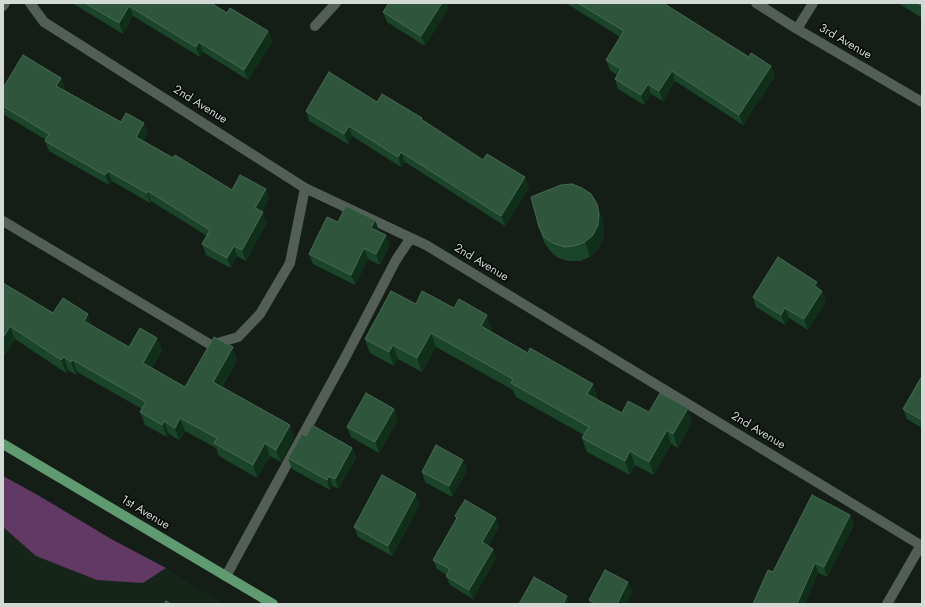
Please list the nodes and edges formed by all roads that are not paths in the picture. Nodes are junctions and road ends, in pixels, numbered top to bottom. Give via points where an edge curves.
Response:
1 (5, 3) edge
2 (30, 3) edge
3 (336, 3) edge
4 (756, 3) edge
5 (813, 3) edge
6 (3, 6) edge
7 (315, 26) dead end
8 (797, 29) junction
9 (922, 102) edge
10 (305, 188) junction
11 (3, 221) edge
12 (413, 239) junction
13 (3, 444) edge
14 (922, 546) edge
15 (226, 576) junction
16 (273, 604) edge
17 (887, 604) edge

1 - 6 street
2 - 10 street, 2nd Avenue via 44,22
3 - 7 street
4 - 8 street, 3rd Avenue
5 - 8 street
8 - 9 street, 3rd Avenue
10 - 11 street via 290,263 260,314 238,337 211,345
10 - 12 street, 2nd Avenue
12 - 14 street, 2nd Avenue
12 - 15 street via 396,260
13 - 15 main road, 1st Avenue
14 - 17 street
15 - 16 main road, 1st Avenue

